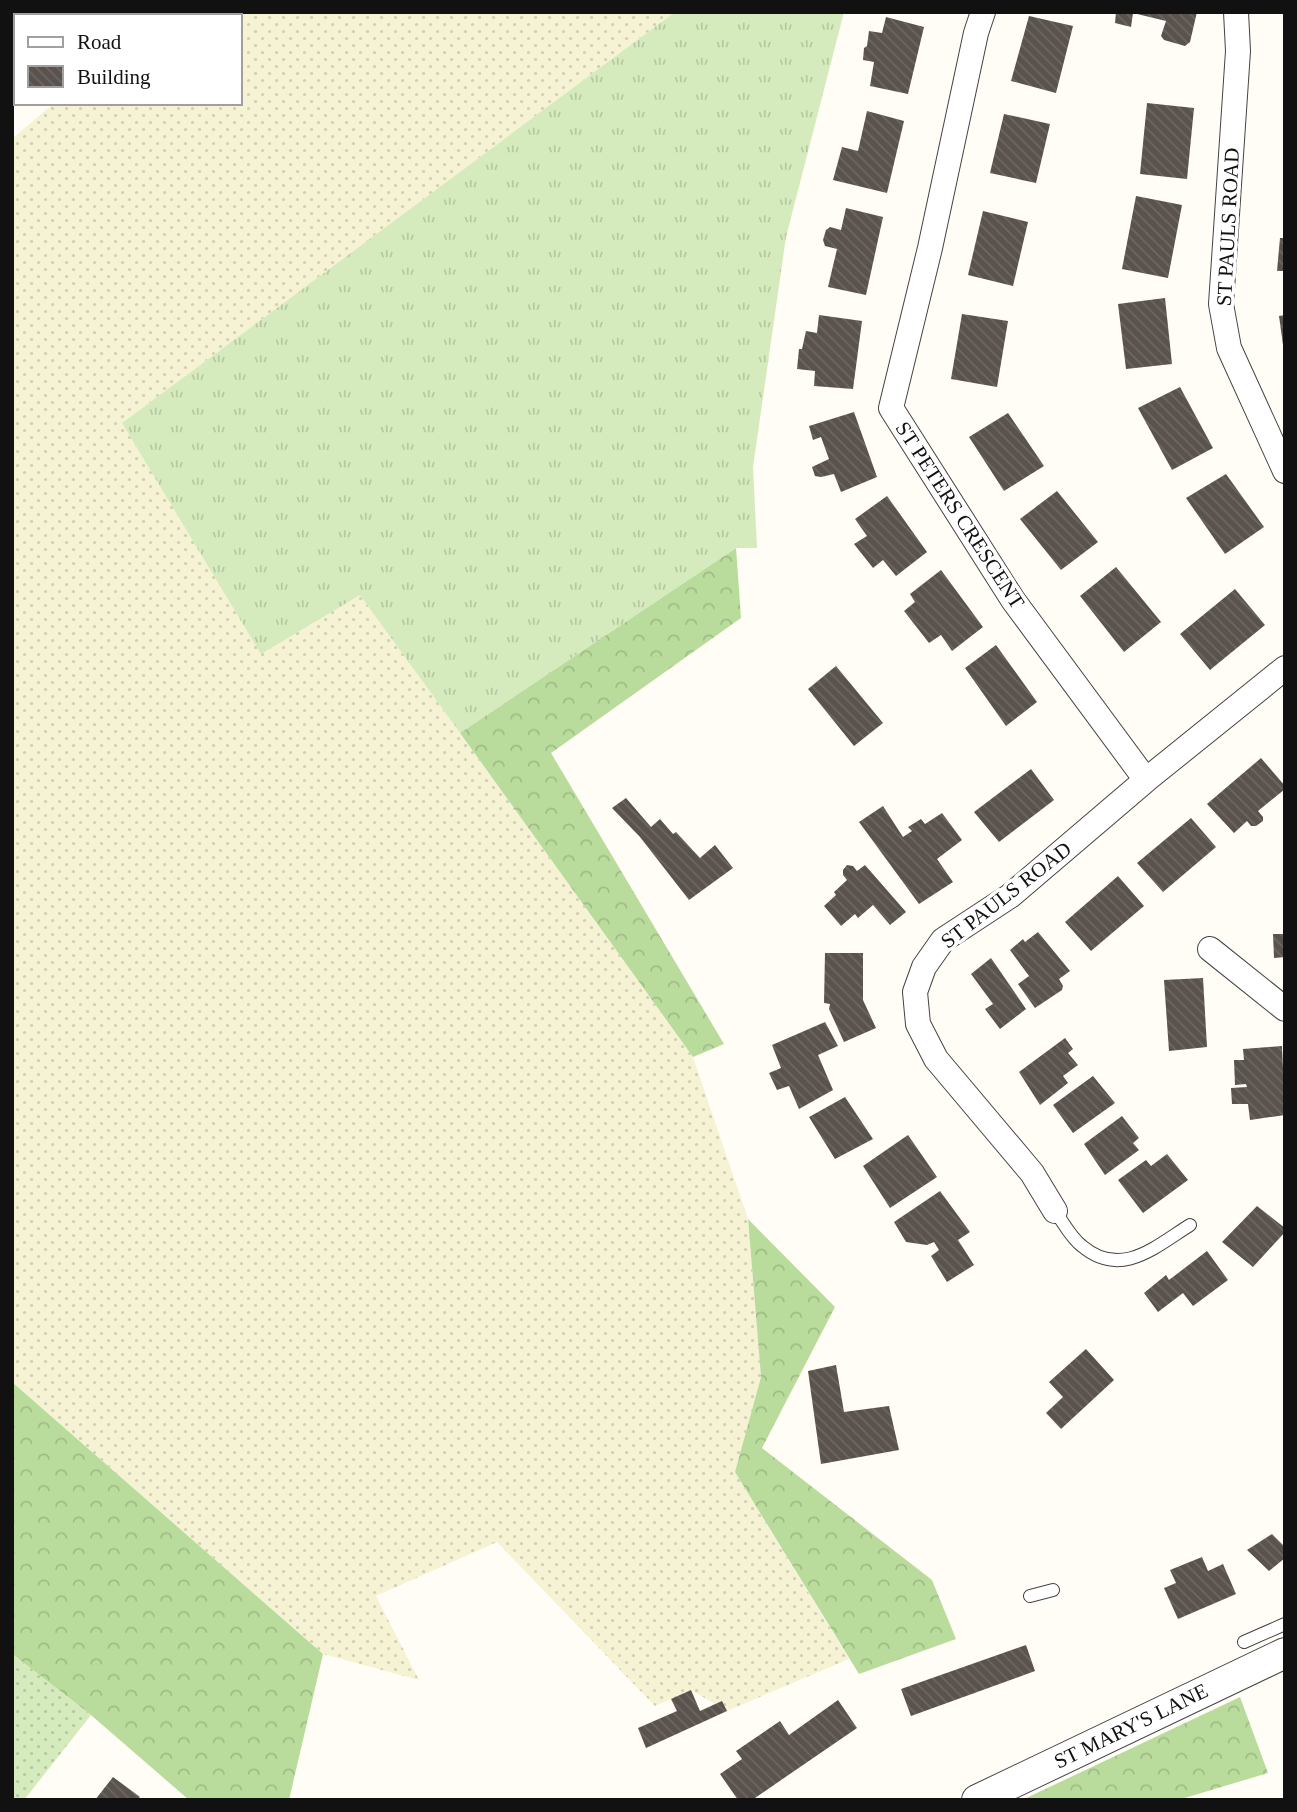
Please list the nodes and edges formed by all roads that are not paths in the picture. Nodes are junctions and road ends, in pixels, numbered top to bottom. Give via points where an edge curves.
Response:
1 (983, 12) edge
2 (1236, 12) edge
3 (1282, 458) edge
4 (1285, 668) edge
5 (1146, 780) junction
6 (1210, 949) dead end
7 (1285, 1009) edge
8 (1055, 1211) joint
9 (1190, 1225) dead end
10 (1053, 1590) dead end
11 (1030, 1596) dead end
12 (1285, 1624) edge
13 (1244, 1642) dead end
14 (1285, 1653) edge
15 (977, 1800) edge

1 - 5 street, ST PETERS CRESCENT via 891,408 1013,600
2 - 3 street, ST PAULS ROAD via 1238,51 1221,304 1229,348
4 - 5 street, ST PAULS ROAD
5 - 8 street, ST PAULS ROAD via 1010,896 943,940 924,967 915,992 918,1024 936,1059 1032,1173
6 - 7 street
8 - 9 lane via 1081,1246 1101,1258 1125,1262
10 - 11 lane
12 - 13 lane
14 - 15 street, ST MARY'S LANE

